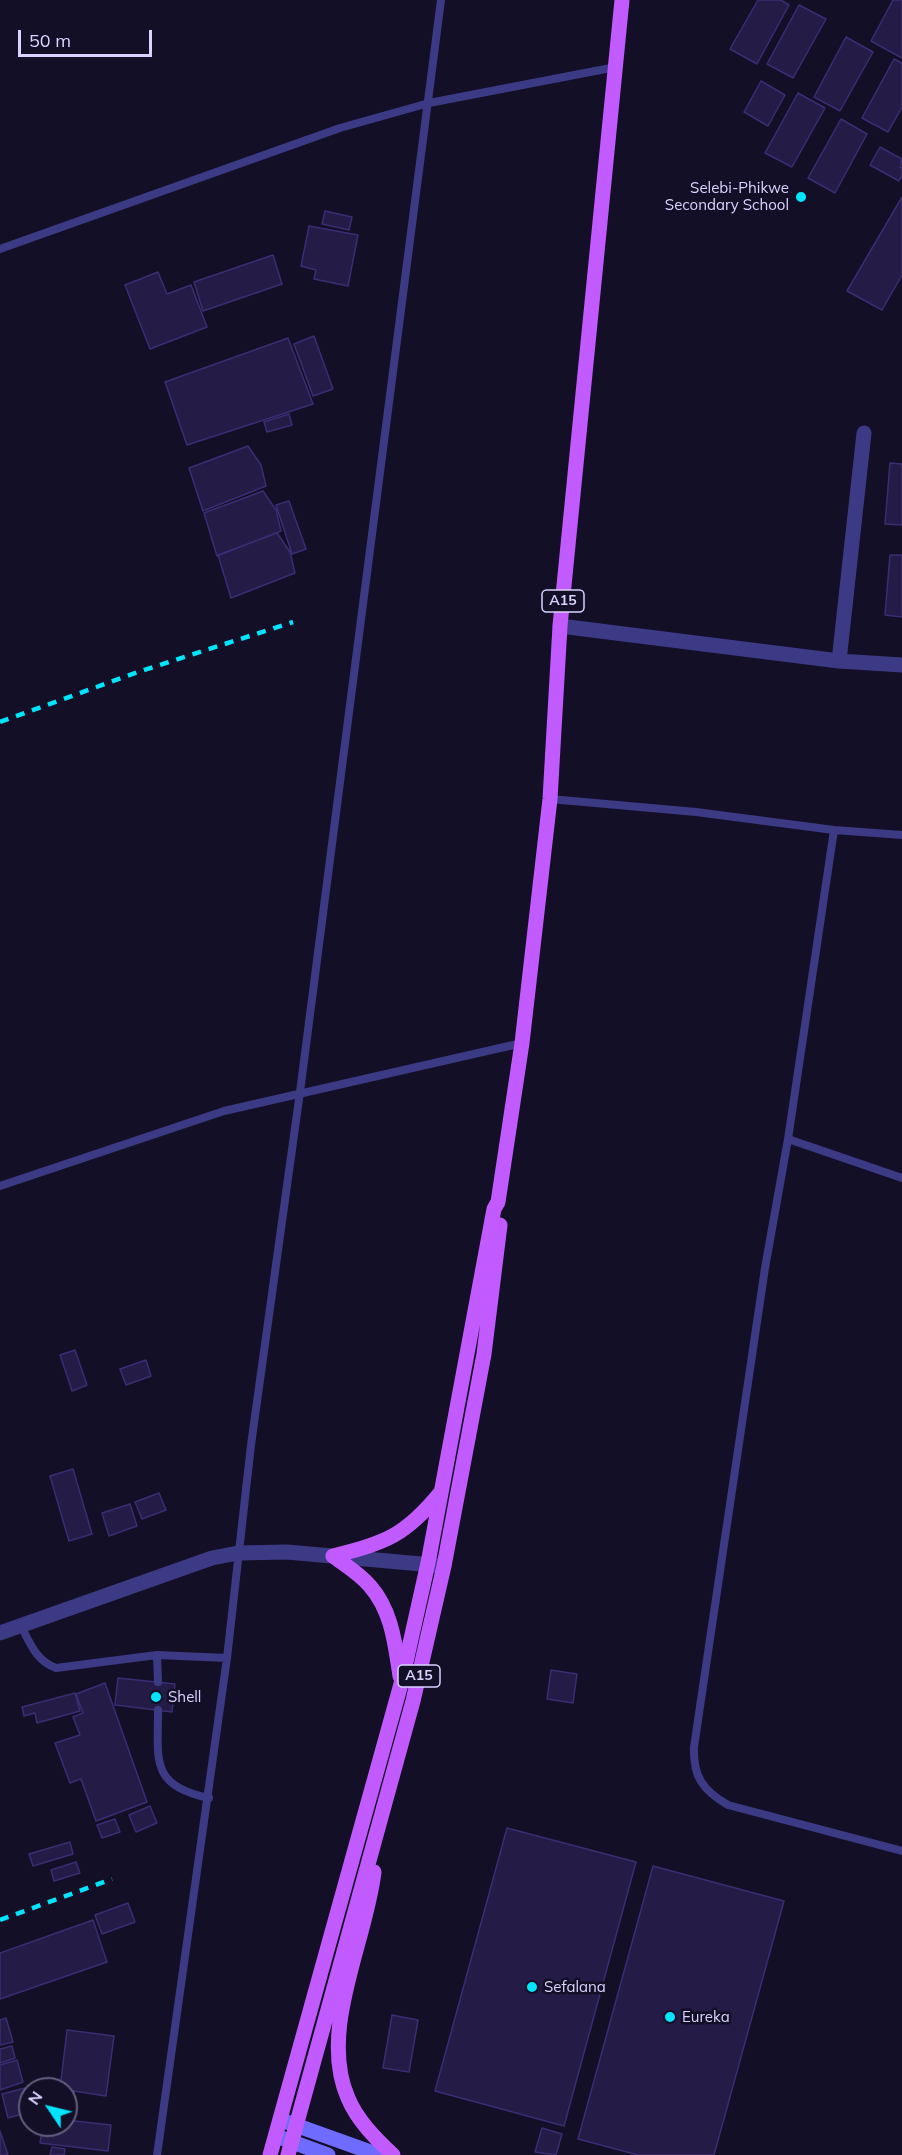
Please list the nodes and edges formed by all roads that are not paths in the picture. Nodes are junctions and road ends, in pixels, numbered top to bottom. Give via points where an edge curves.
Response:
1 (441, 0) edge
2 (622, 0) edge
3 (616, 67) junction
4 (429, 103) junction
5 (0, 249) edge
6 (864, 434) dead end
7 (560, 626) junction
8 (839, 661) junction
9 (902, 665) edge
10 (550, 799) junction
11 (834, 830) junction
12 (902, 835) edge
13 (522, 1043) junction
14 (300, 1092) junction
15 (788, 1139) junction
16 (902, 1178) edge
17 (0, 1186) edge
18 (498, 1202) junction
19 (442, 1491) junction
20 (238, 1553) junction
21 (333, 1556) junction
22 (428, 1563) junction
23 (444, 1566) junction
24 (20, 1626) junction
25 (0, 1633) edge
26 (157, 1655) junction
27 (227, 1658) junction
28 (158, 1682) dead end
29 (401, 1684) junction
30 (158, 1710) dead end
31 (208, 1798) junction
32 (902, 1851) edge
33 (370, 1852) junction
34 (281, 2120) junction
35 (297, 2125) junction
36 (276, 2136) junction
37 (290, 2148) edge
38 (157, 2155) edge
39 (270, 2155) edge
40 (328, 2155) edge
41 (379, 2155) edge
42 (393, 2155) edge

1 - 4 lane
2 - 3 main road, A15
3 - 4 lane
3 - 7 main road, A15
4 - 5 lane via 340,128
4 - 14 lane
6 - 8 street
7 - 8 street
7 - 10 main road, A15
8 - 9 street
10 - 11 lane
10 - 13 main road, A15
11 - 12 lane
11 - 15 lane
13 - 14 lane
13 - 18 main road, A15
14 - 17 lane via 224,1111
14 - 20 lane
15 - 16 lane
15 - 32 lane via 765,1268 693,1765 711,1795 728,1805
18 - 19 main road, A15
18 - 23 main road, A15 via 501,1210 497,1263 484,1354
19 - 21 main road via 414,1523 398,1534
19 - 22 main road, A15
20 - 21 street
20 - 24 street via 212,1558
20 - 27 lane
21 - 22 street
21 - 29 main road via 370,1586 382,1603 391,1624
22 - 23 street
22 - 29 main road, A15
23 - 33 main road, A15 via 413,1701
24 - 25 street
24 - 26 lane via 36,1655 44,1664 56,1668
26 - 27 lane
26 - 28 lane
27 - 31 lane
29 - 34 main road, A15
30 - 31 lane via 158,1759 162,1773 188,1794
31 - 38 lane
33 - 35 main road, A15
33 - 42 main road via 373,1881 343,2007 338,2062 348,2099 362,2122
34 - 35 street
34 - 36 main road, A15
35 - 37 main road, A15
35 - 41 street
36 - 37 street
36 - 39 main road, A15
37 - 40 street

